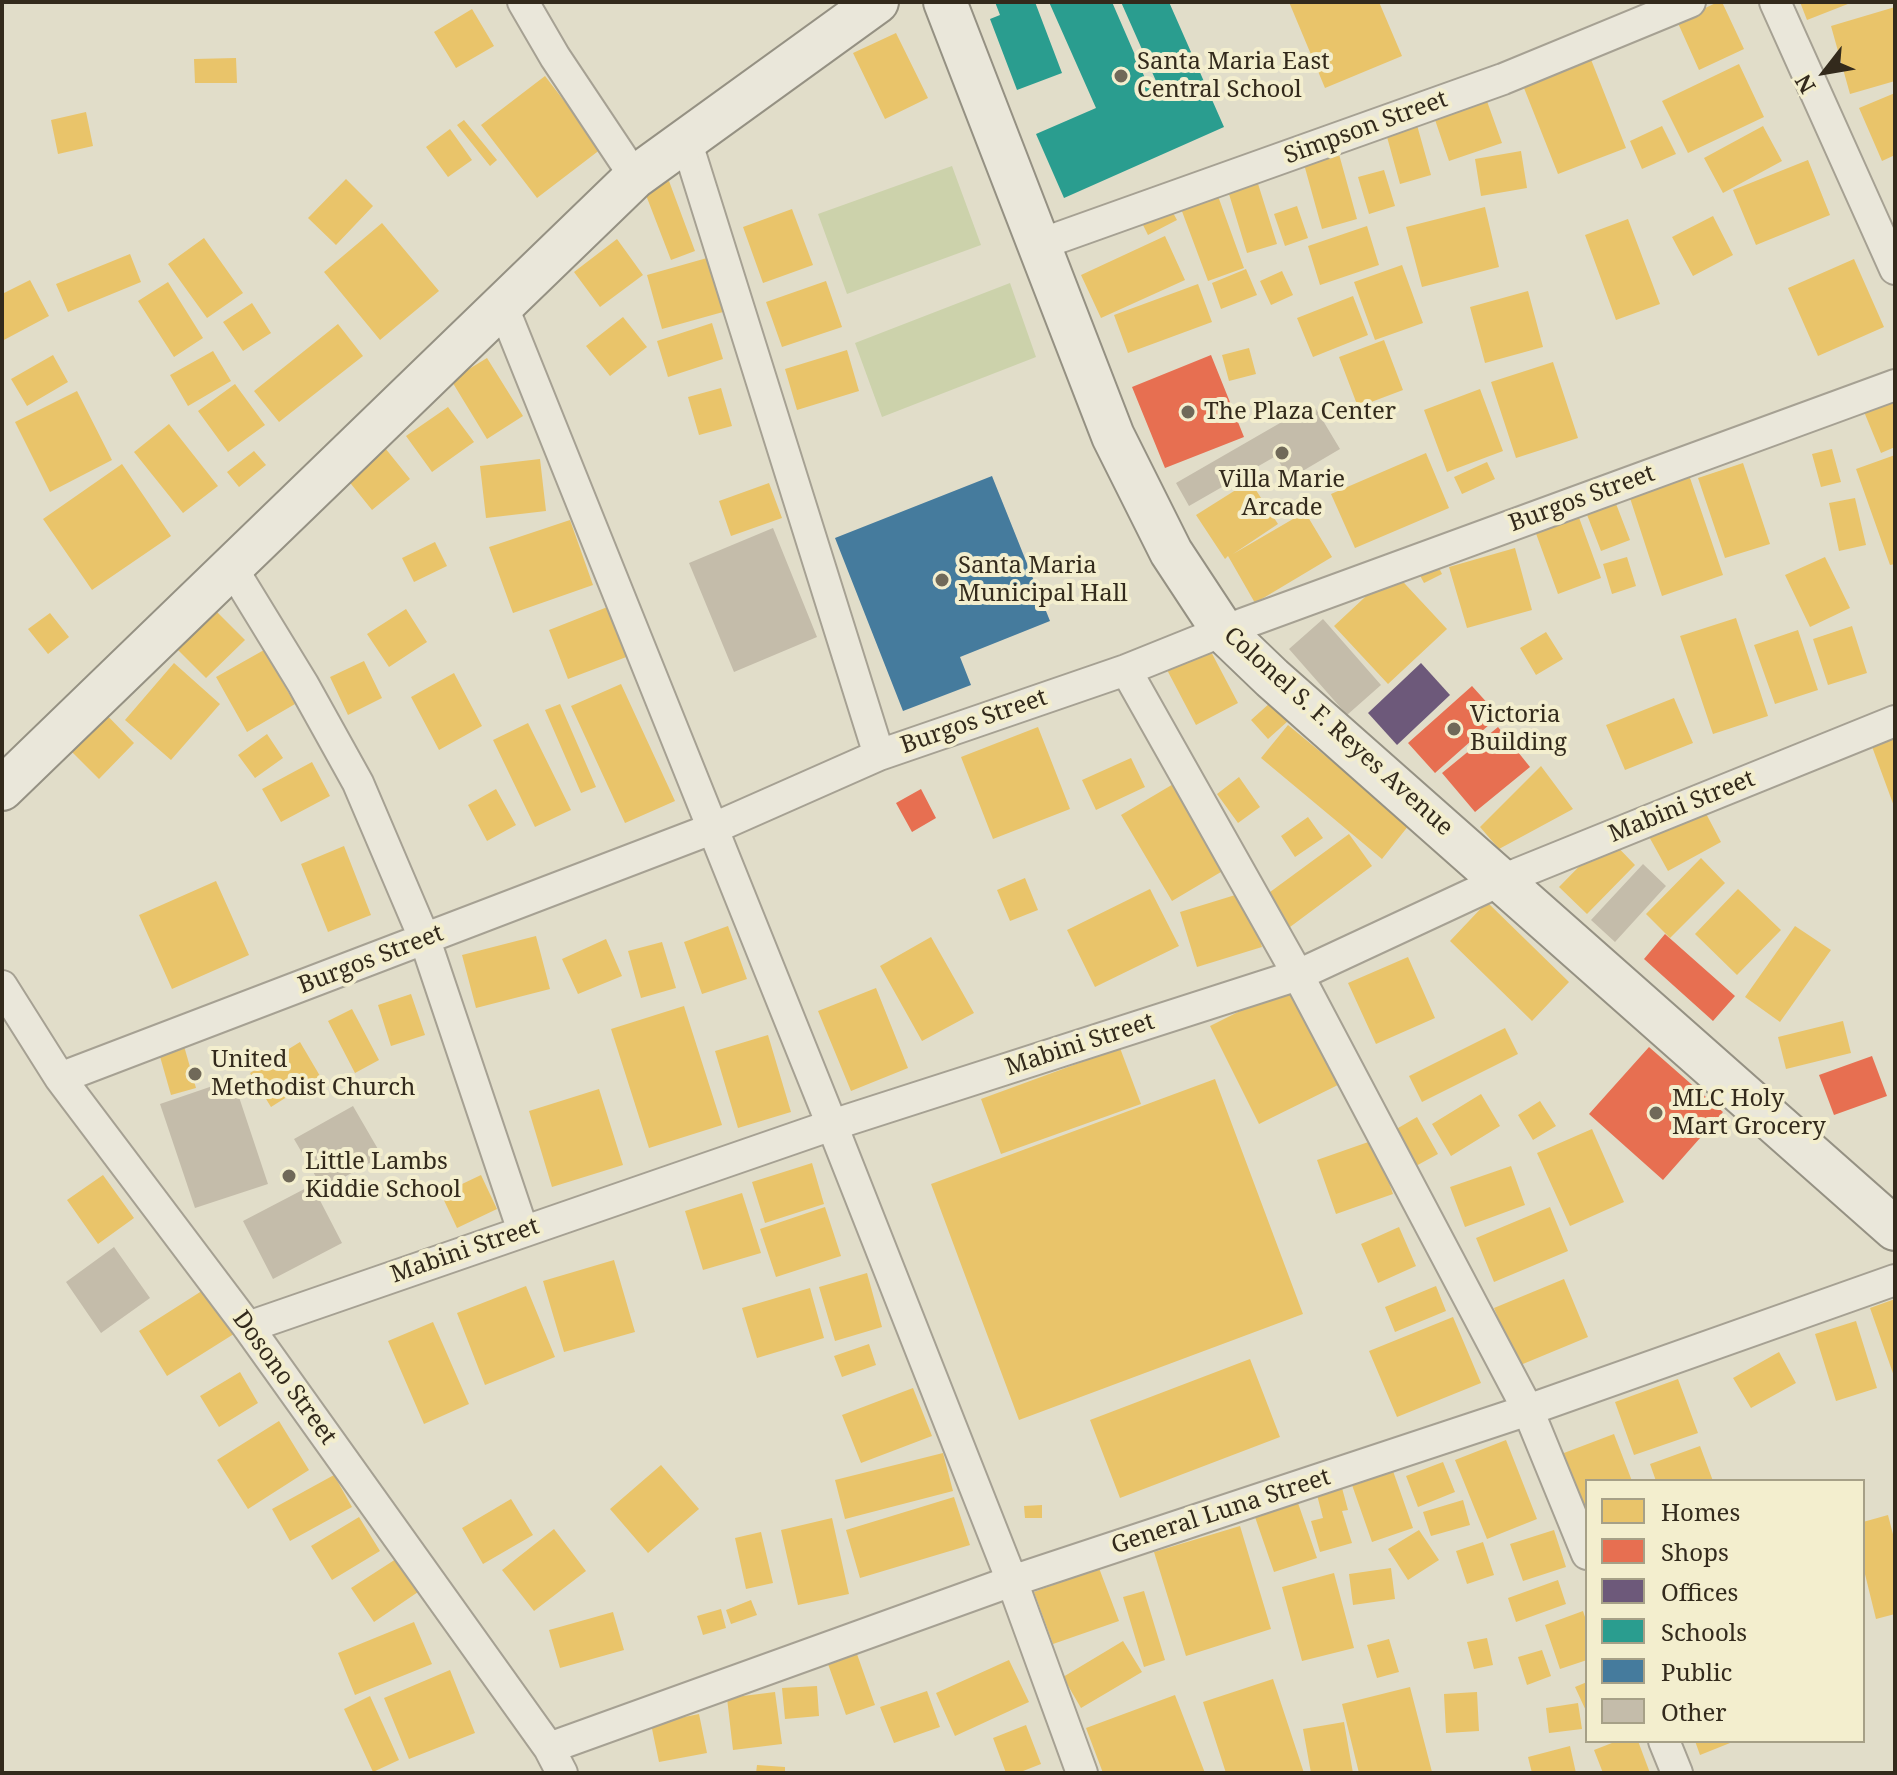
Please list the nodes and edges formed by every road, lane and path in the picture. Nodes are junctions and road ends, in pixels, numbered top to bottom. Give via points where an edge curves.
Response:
1 (523, 2) edge
2 (877, 2) edge
3 (945, 2) edge
4 (1690, 2) edge
5 (1775, 2) edge
6 (686, 140) junction
7 (635, 177) junction
8 (1038, 245) junction
9 (1895, 269) edge
10 (503, 307) junction
11 (1895, 385) edge
12 (232, 568) junction
13 (1223, 631) junction
14 (1126, 670) junction
15 (1895, 721) edge
16 (879, 755) junction
17 (2, 789) edge
18 (714, 828) junction
19 (1502, 880) junction
20 (425, 940) junction
21 (1298, 975) junction
22 (2, 986) edge
23 (60, 1078) junction
24 (832, 1125) junction
25 (1895, 1229) edge
26 (523, 1231) junction
27 (1895, 1280) edge
28 (248, 1327) junction
29 (1528, 1410) junction
30 (1585, 1549) edge
31 (1012, 1581) junction
32 (1665, 1743) edge
33 (555, 1761) edge
34 (1082, 1773) edge
35 (1677, 1773) edge

1 - 7 street
2 - 6 main road
3 - 8 main road, Colonel S. F. Reyes Avenue
4 - 8 street, Simpson Street via 1503,79
5 - 9 street
6 - 7 main road
6 - 16 street
7 - 10 main road
8 - 13 main road, Colonel S. F. Reyes Avenue via 1113,436 1171,552
10 - 12 main road
10 - 18 street
11 - 13 street, Burgos Street
12 - 17 main road
12 - 20 street via 358,783
13 - 14 street, Burgos Street
13 - 19 main road, Colonel S. F. Reyes Avenue
14 - 16 street, Burgos Street
14 - 21 street
15 - 19 street, Mabini Street
16 - 18 street, Burgos Street
18 - 20 street, Burgos Street
18 - 24 street
19 - 21 street, Mabini Street
19 - 25 main road, Colonel S. F. Reyes Avenue
20 - 23 street, Burgos Street
20 - 26 street
21 - 24 street, Mabini Street
21 - 29 street
22 - 23 street, Dosono Street
23 - 28 street, Dosono Street
24 - 26 street, Mabini Street
24 - 31 street
26 - 28 street, Mabini Street
27 - 29 street, General Luna Street
28 - 33 street, Dosono Street
29 - 30 street
29 - 31 street, General Luna Street
31 - 33 street, General Luna Street
31 - 34 street
32 - 35 street

